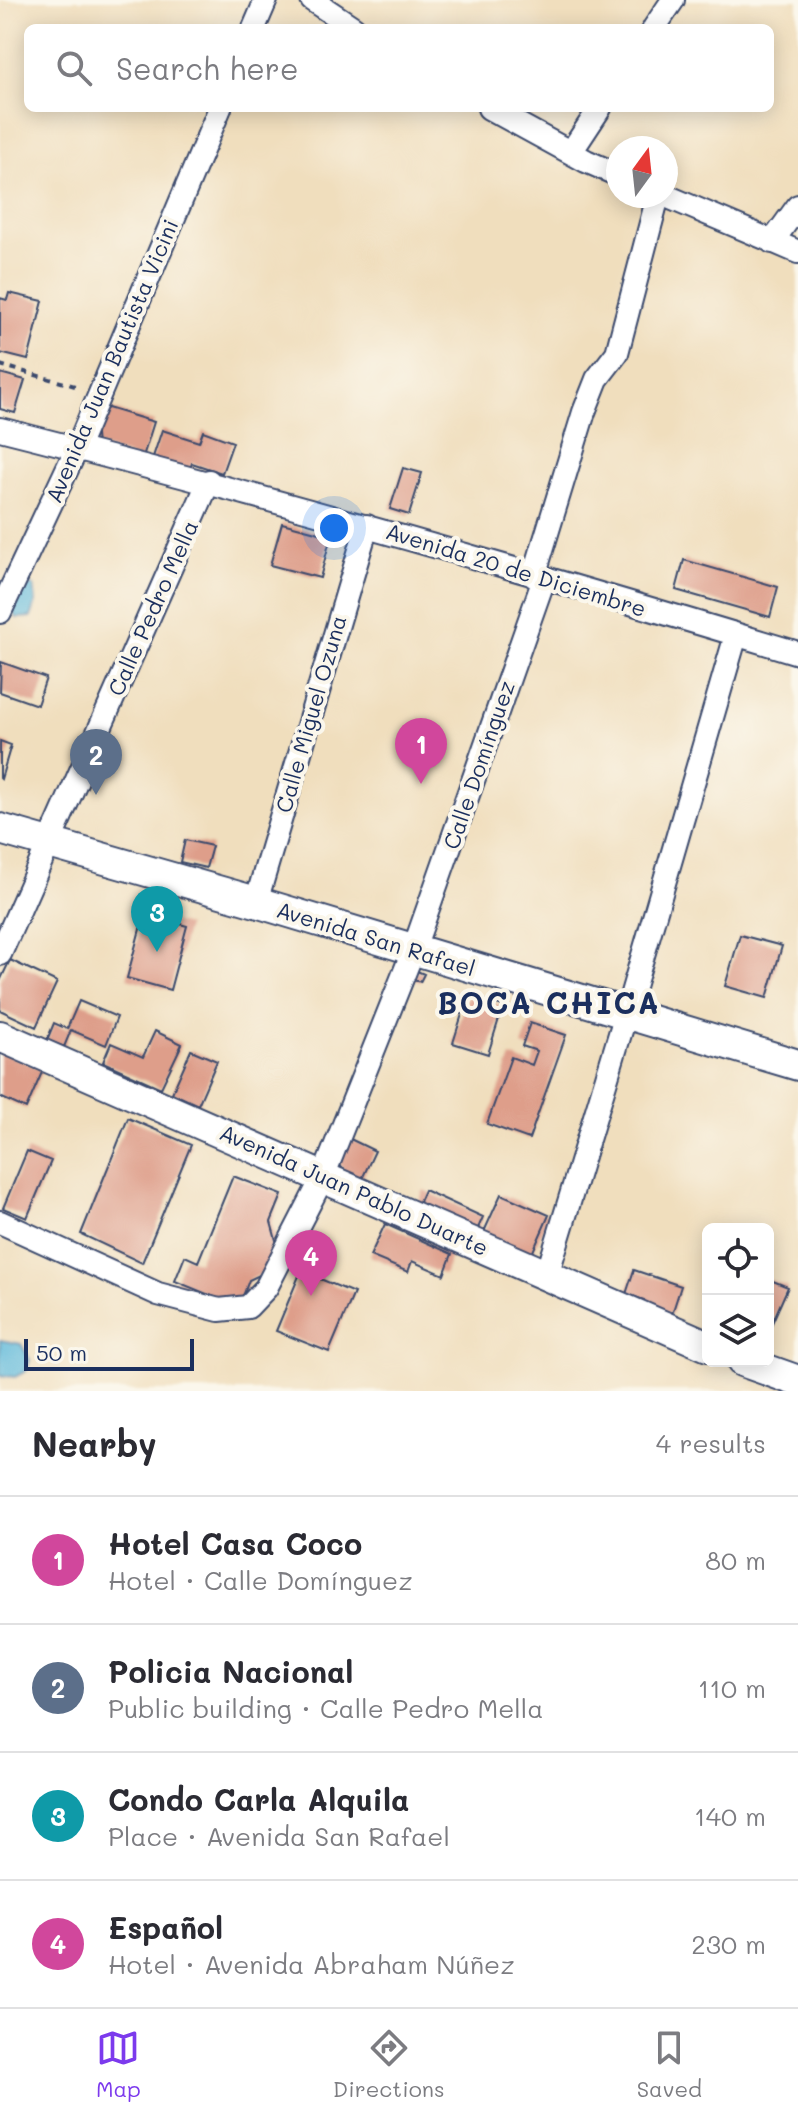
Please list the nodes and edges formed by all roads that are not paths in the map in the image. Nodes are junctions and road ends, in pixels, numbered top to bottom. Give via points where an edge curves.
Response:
1 (266, 0) edge
2 (312, 0) edge
3 (673, 0) edge
4 (256, 24) edge
5 (348, 24) edge
6 (657, 24) edge
7 (218, 112) edge
8 (496, 112) edge
9 (597, 112) edge
10 (571, 152) junction
11 (606, 169) edge
12 (678, 201) edge
13 (798, 206) edge
14 (655, 208) edge
15 (772, 242) junction
16 (798, 252) edge
17 (0, 429) edge
18 (77, 448) junction
19 (209, 481) junction
20 (367, 526) junction
21 (539, 578) junction
22 (0, 612) edge
23 (736, 635) junction
24 (798, 653) edge
25 (0, 829) edge
26 (50, 842) junction
27 (256, 902) junction
28 (413, 951) junction
29 (0, 954) edge
30 (626, 1014) junction
31 (0, 1036) edge
32 (798, 1065) edge
33 (323, 1177) junction
34 (0, 1222) edge
35 (547, 1275) junction
36 (702, 1343) edge
37 (759, 1367) edge
38 (798, 1381) edge

1 - 4 street
2 - 5 street
3 - 6 street
7 - 18 street, Avenida Juan Bautista Vicini
8 - 10 street
9 - 10 street
10 - 11 street
12 - 15 street
13 - 15 street
14 - 21 street, Calle Domínguez via 617,353 597,379 584,412
15 - 16 street
17 - 18 street, Avenida 20 de Diciembre
18 - 19 street, Avenida 20 de Diciembre
18 - 22 street, Avenida Juan Bautista Vicini
19 - 20 street, Avenida 20 de Diciembre
19 - 26 street, Calle Pedro Mella
20 - 21 street, Avenida 20 de Diciembre
20 - 27 street, Calle Miguel Ozuna
21 - 23 street, Avenida 20 de Diciembre
21 - 28 street, Calle Domínguez
23 - 24 street, Avenida 20 de Diciembre
23 - 30 street
25 - 26 street, Avenida San Rafael
26 - 27 street, Avenida San Rafael
26 - 29 street, Calle Pedro Mella
27 - 28 street, Avenida San Rafael
28 - 30 street, Avenida San Rafael
28 - 33 street, Calle Domínguez
30 - 32 street, Avenida San Rafael
30 - 35 street
31 - 33 street, Avenida Juan Pablo Duarte
33 - 34 street, Calle Domínguez via 266,1288 248,1307 219,1310 158,1294
33 - 35 street, Avenida Juan Pablo Duarte
35 - 36 street, Avenida Juan Pablo Duarte
37 - 38 street

